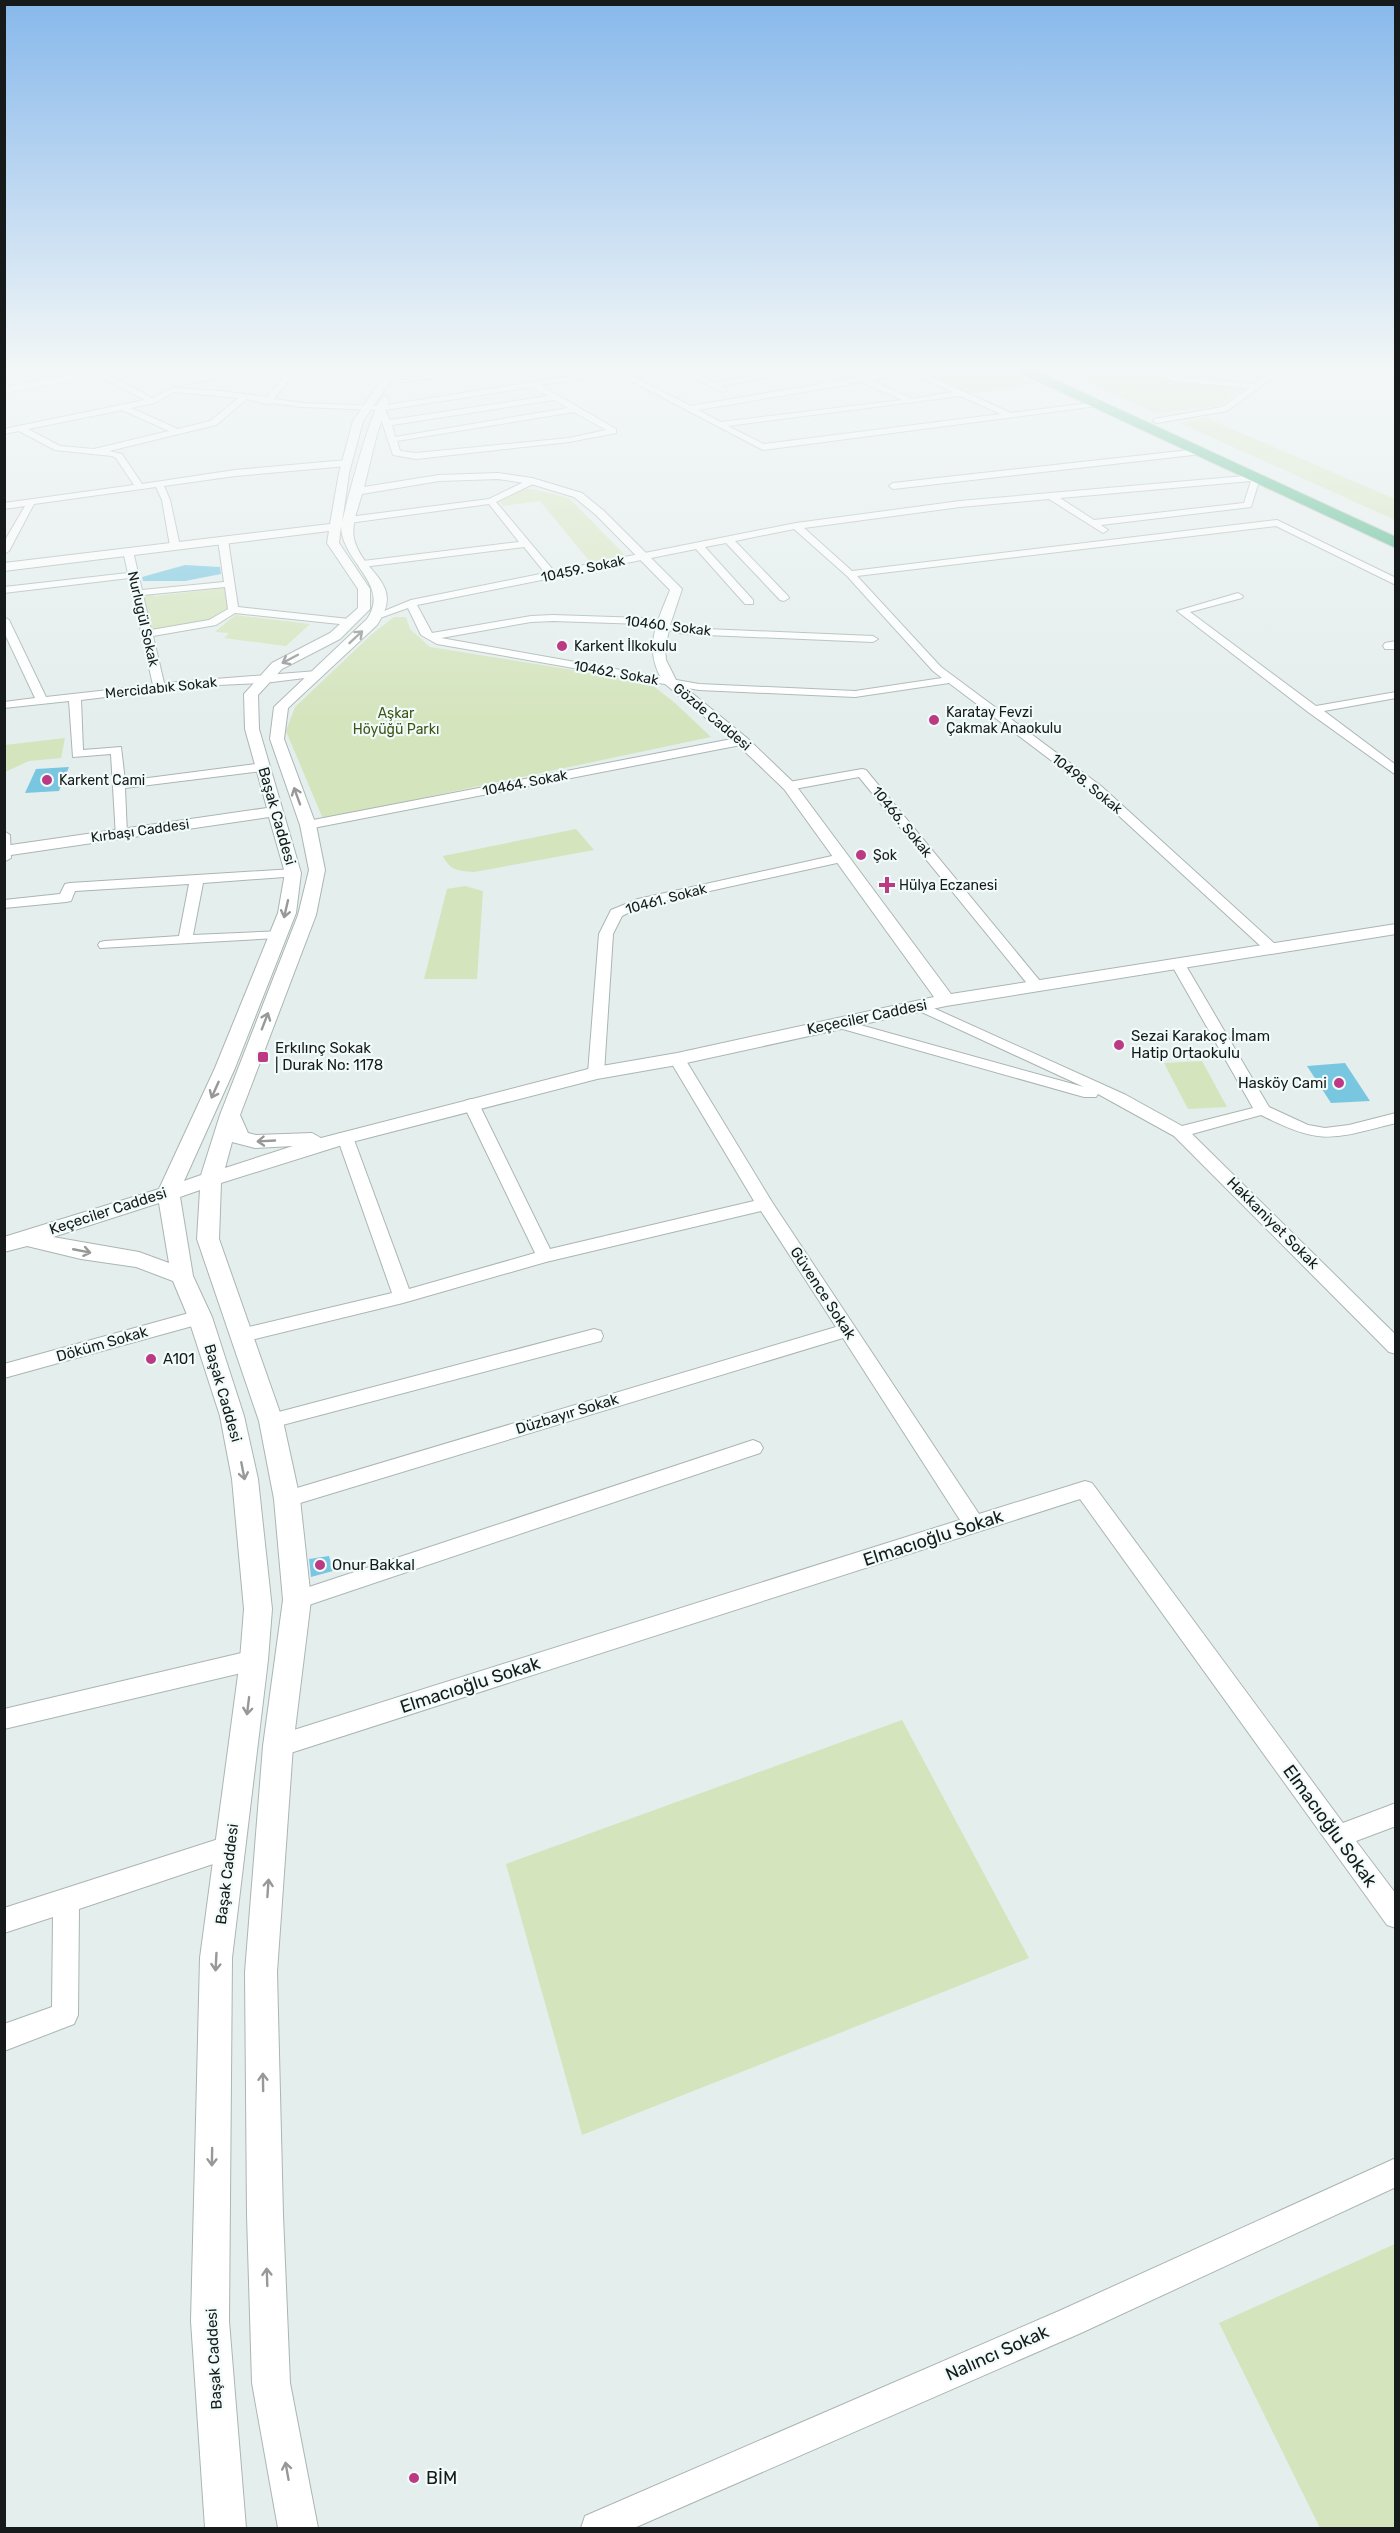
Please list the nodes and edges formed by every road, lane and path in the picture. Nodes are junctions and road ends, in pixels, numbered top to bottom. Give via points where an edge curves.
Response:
1 (132, 488) edge
2 (161, 488) edge
3 (345, 488) edge
4 (376, 488) edge
5 (517, 488) edge
6 (556, 488) edge
7 (1140, 488) edge
8 (1253, 488) edge
9 (1278, 488) edge
10 (1305, 488) edge
11 (358, 491) joint
12 (1051, 496) junction
13 (491, 501) junction
14 (30, 504) junction
15 (4, 506) edge
16 (1094, 523) junction
17 (342, 524) junction
18 (796, 526) junction
19 (1395, 529) edge
20 (728, 539) junction
21 (224, 540) junction
22 (1122, 542) junction
23 (1395, 543) edge
24 (526, 544) junction
25 (698, 545) junction
26 (175, 546) junction
27 (4, 551) edge
28 (128, 551) junction
29 (645, 556) junction
30 (363, 564) junction
31 (4, 567) edge
32 (850, 574) junction
33 (133, 575) junction
34 (552, 575) junction
35 (1395, 582) edge
36 (230, 584) junction
37 (4, 590) edge
38 (137, 593) junction
39 (382, 596) junction
40 (1238, 596) dead end
41 (784, 598) dead end
42 (749, 602) dead end
43 (411, 603) junction
44 (233, 610) junction
45 (377, 616) junction
46 (4, 620) edge
47 (349, 622) junction
48 (663, 625) junction
49 (146, 634) junction
50 (430, 636) junction
51 (873, 639) dead end
52 (317, 674) junction
53 (264, 680) junction
54 (950, 680) junction
55 (671, 683) junction
56 (159, 687) junction
57 (1395, 695) edge
58 (75, 697) junction
59 (42, 701) junction
60 (4, 705) edge
61 (1312, 710) junction
62 (742, 741) junction
63 (263, 767) junction
64 (1395, 771) edge
65 (119, 785) junction
66 (789, 786) junction
67 (276, 811) junction
68 (308, 825) junction
69 (121, 834) junction
70 (5, 849) edge
71 (841, 858) junction
72 (293, 873) junction
73 (197, 879) junction
74 (4, 904) edge
75 (1395, 929) edge
76 (278, 934) junction
77 (185, 940) junction
78 (105, 945) dead end
79 (1271, 948) junction
80 (1178, 964) junction
81 (1035, 984) junction
82 (946, 1000) junction
83 (920, 1006) junction
84 (837, 1023) junction
85 (677, 1059) junction
86 (596, 1073) junction
87 (471, 1104) junction
88 (1143, 1110) junction
89 (1263, 1110) junction
90 (230, 1115) junction
91 (1395, 1118) edge
92 (1180, 1132) junction
93 (345, 1137) junction
94 (211, 1178) junction
95 (168, 1192) junction
96 (765, 1204) junction
97 (15, 1241) edge
98 (545, 1256) junction
99 (182, 1276) junction
100 (403, 1297) junction
101 (200, 1317) junction
102 (847, 1330) junction
103 (243, 1335) junction
104 (594, 1336) dead end
105 (1395, 1347) edge
106 (4, 1371) edge
107 (271, 1421) junction
108 (753, 1449) dead end
109 (287, 1499) junction
110 (974, 1524) junction
111 (297, 1600) junction
112 (254, 1660) junction
113 (4, 1719) edge
114 (279, 1746) junction
115 (1395, 1814) edge
116 (1338, 1837) junction
117 (231, 1847) junction
118 (66, 1901) junction
119 (1395, 1916) edge
120 (4, 1921) edge
121 (4, 2038) edge
122 (1395, 2172) edge
123 (225, 2529) edge
124 (298, 2529) edge
125 (597, 2529) edge

1 - 14 street
2 - 26 street
3 - 17 street, Başak Caddesi
4 - 11 street, Gözde Caddesi
5 - 13 street
6 - 29 street, Gözde Caddesi via 578,495
7 - 12 street, 10459. Sokak
8 - 16 street via 1248,505
9 - 23 highway
10 - 19 highway
11 - 17 street, Başak Caddesi
12 - 16 street
12 - 18 street, 10459. Sokak
13 - 17 street
13 - 24 street
14 - 15 street
14 - 27 street
16 - 22 street
17 - 21 street
17 - 30 street, Başak Caddesi
17 - 47 street, Başak Caddesi via 333,543 364,589 364,609
18 - 20 street, 10459. Sokak
18 - 32 street, 10498. Sokak
20 - 25 street, 10459. Sokak
20 - 41 street
21 - 26 street
21 - 36 street
22 - 32 street
22 - 35 street via 1277,523
24 - 30 street
24 - 34 street
25 - 29 street, 10459. Sokak
25 - 42 street
26 - 28 street
28 - 31 street
28 - 33 street, Nurlugül Sokak
29 - 34 street, 10459. Sokak
29 - 48 street, Gözde Caddesi via 676,589
30 - 39 street, Başak Caddesi
32 - 54 street, 10498. Sokak
33 - 37 street
33 - 38 street, Nurlugül Sokak
34 - 43 street, 10459. Sokak
36 - 38 street
36 - 44 street
38 - 49 street, Nurlugül Sokak
39 - 43 street, 10459. Sokak
39 - 45 street
40 - 61 street via 1182,611
43 - 45 street, 10459. Sokak
43 - 50 street
44 - 47 street
44 - 49 street via 212,623
52 -> 45 street, Başak Caddesi
46 - 59 street
47 -> 53 street, Başak Caddesi via 334,636 277,666
48 - 50 street, 10460. Sokak via 542,618
48 - 51 street, 10460. Sokak via 684,631
48 - 55 street, Gözde Caddesi via 659,665
49 - 56 street, Nurlugül Sokak
50 - 55 street, 10462. Sokak via 462,647
52 - 53 street, Mercidabık Sokak
68 -> 52 street, Başak Caddesi via 277,739 281,708
53 - 56 street, Mercidabık Sokak
53 - 63 street, Başak Caddesi via 252,694 252,729
54 - 55 street, 10462. Sokak via 855,694
54 - 79 street, 10498. Sokak via 1097,789
55 - 62 street, Gözde Caddesi
56 - 58 street, Mercidabık Sokak
57 - 61 street
58 - 59 street, Mercidabık Sokak
58 - 65 street via 77,754 117,750
59 - 60 street, Mercidabık Sokak
61 - 64 street
62 - 66 street, Gözde Caddesi
62 - 68 street, 10464. Sokak
63 - 65 street
63 - 67 street, Başak Caddesi
65 - 69 street
66 - 71 street, Gözde Caddesi
66 - 81 street, 10466. Sokak via 862,773
67 - 69 street, Kırbaşı Caddesi
67 - 72 street, Başak Caddesi
90 -> 68 street, Başak Caddesi via 308,915 317,870
69 - 70 street, Kırbaşı Caddesi
71 - 82 street, Gözde Caddesi
71 - 86 street, 10461. Sokak via 638,903 616,913 606,933
72 - 73 street
72 -> 76 street, Başak Caddesi
73 - 74 street via 70,887 66,898
73 - 77 street
75 - 79 street, Keçeciler Caddesi
76 - 77 street
76 -> 95 street, Başak Caddesi via 225,1068
77 - 78 street
79 - 80 street, Keçeciler Caddesi
80 - 81 street, Keçeciler Caddesi
80 - 89 street
81 - 82 street, Keçeciler Caddesi
82 - 83 street, Keçeciler Caddesi
83 - 84 street, Keçeciler Caddesi
83 - 88 street, Hakkaniyet Sokak
84 - 85 street, Keçeciler Caddesi
84 - 88 street, Hakkaniyet Sokak
85 - 86 street, Keçeciler Caddesi
85 - 96 street, Güvence Sokak
86 - 87 street, Keçeciler Caddesi
87 - 93 street, Keçeciler Caddesi
87 - 98 street
88 - 92 street, Hakkaniyet Sokak
89 - 91 street via 1303,1130 1318,1132 1336,1132
89 - 92 street
93 -> 90 street via 255,1142 239,1137
90 - 94 street, Başak Caddesi
92 - 105 street, Hakkaniyet Sokak
93 - 94 street, Keçeciler Caddesi
93 - 100 street
94 - 95 street, Keçeciler Caddesi
94 - 103 street, Başak Caddesi via 208,1239
95 - 97 street, Keçeciler Caddesi
95 - 99 street, Başak Caddesi
96 - 98 street
96 - 102 street, Güvence Sokak
97 -> 99 street via 139,1260
98 - 100 street
99 - 101 street, Başak Caddesi
100 - 103 street
101 - 106 street, Döküm Sokak
101 -> 112 street, Başak Caddesi via 232,1416 245,1479 258,1609
102 - 109 street, Düzbayır Sokak
102 - 110 street, Güvence Sokak
103 - 107 street, Başak Caddesi
104 - 107 street
107 - 109 street, Başak Caddesi
108 - 111 street
109 - 111 street, Başak Caddesi
110 - 114 street, Elmacıoğlu Sokak
110 - 116 street, Elmacıoğlu Sokak via 1085,1489
111 - 114 street, Başak Caddesi
112 - 113 street
112 -> 117 street, Başak Caddesi
124 -> 114 street, Başak Caddesi via 271,2383 265,2215 261,1972
115 - 116 street
116 - 119 street, Elmacıoğlu Sokak
117 - 118 street
117 -> 123 street, Başak Caddesi via 216,1958 210,2310
118 - 120 street
118 - 121 street via 65,2014
122 - 125 street, Nalıncı Sokak via 1070,2322

